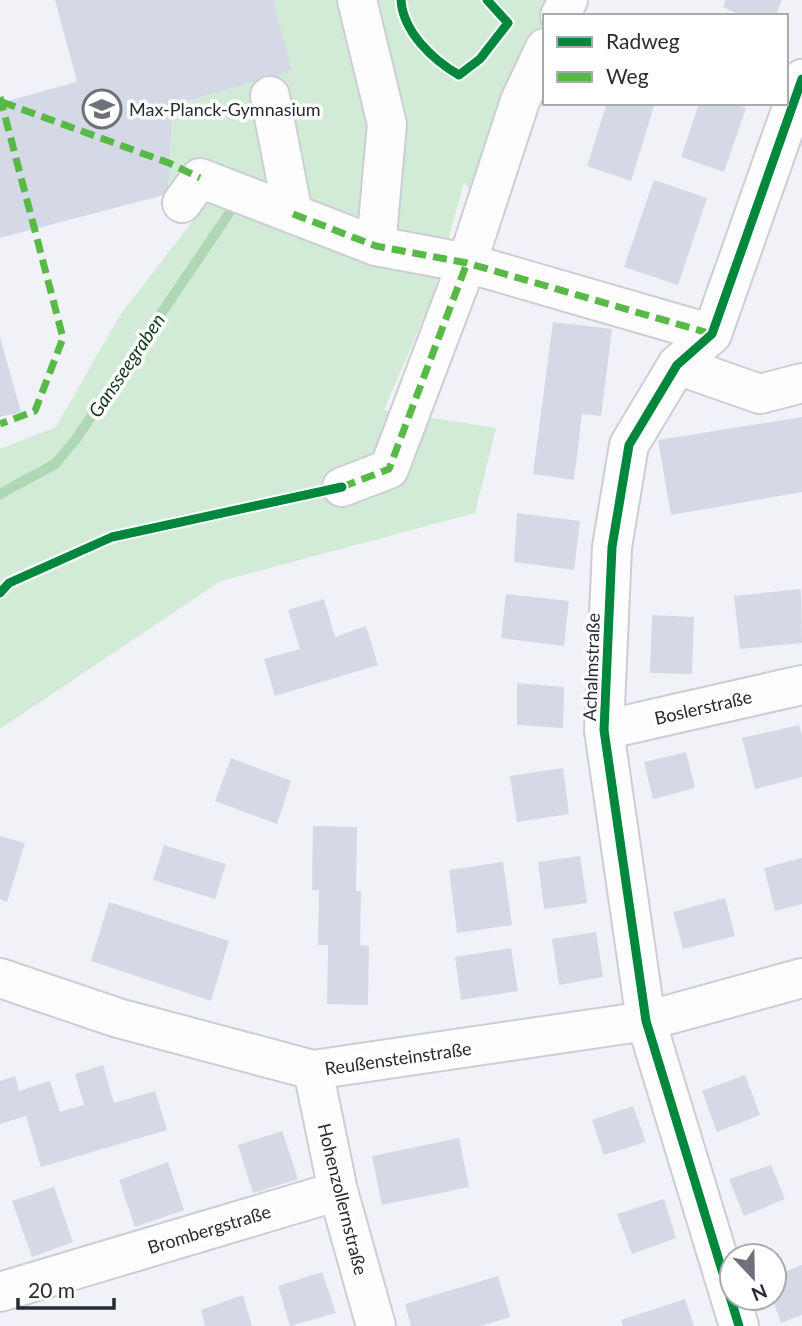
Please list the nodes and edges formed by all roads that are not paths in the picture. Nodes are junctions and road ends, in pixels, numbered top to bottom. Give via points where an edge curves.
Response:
1 (357, 0) edge
2 (543, 52) edge
3 (802, 79) edge
4 (270, 96) dead end
5 (182, 204) dead end
6 (293, 214) junction
7 (376, 246) junction
8 (467, 263) junction
9 (712, 334) junction
10 (677, 365) junction
11 (802, 383) edge
12 (342, 487) road end
13 (802, 685) edge
14 (604, 730) junction
15 (0, 978) edge
16 (802, 978) edge
17 (646, 1021) junction
18 (313, 1070) junction
19 (338, 1191) junction
20 (0, 1292) edge
21 (376, 1326) edge
22 (739, 1326) edge

1 - 7 street via 387,124
2 - 8 street via 520,101
3 - 9 street, Achalmstraße
4 - 6 street
5 - 6 street via 200,178
6 - 7 street
7 - 8 street
8 - 9 street
8 - 12 street via 389,469
9 - 10 street, Achalmstraße
10 - 11 street via 760,394
10 - 14 street, Achalmstraße via 629,444 612,547
13 - 14 street, Boslerstraße
14 - 17 street, Achalmstraße
15 - 18 street, Reußensteinstraße via 118,1018
16 - 17 street, Reußensteinstraße
17 - 18 street, Reußensteinstraße
17 - 22 street, Achalmstraße
18 - 19 street, Hohenzollernstraße
19 - 20 street, Brombergstraße
19 - 21 street, Hohenzollernstraße

